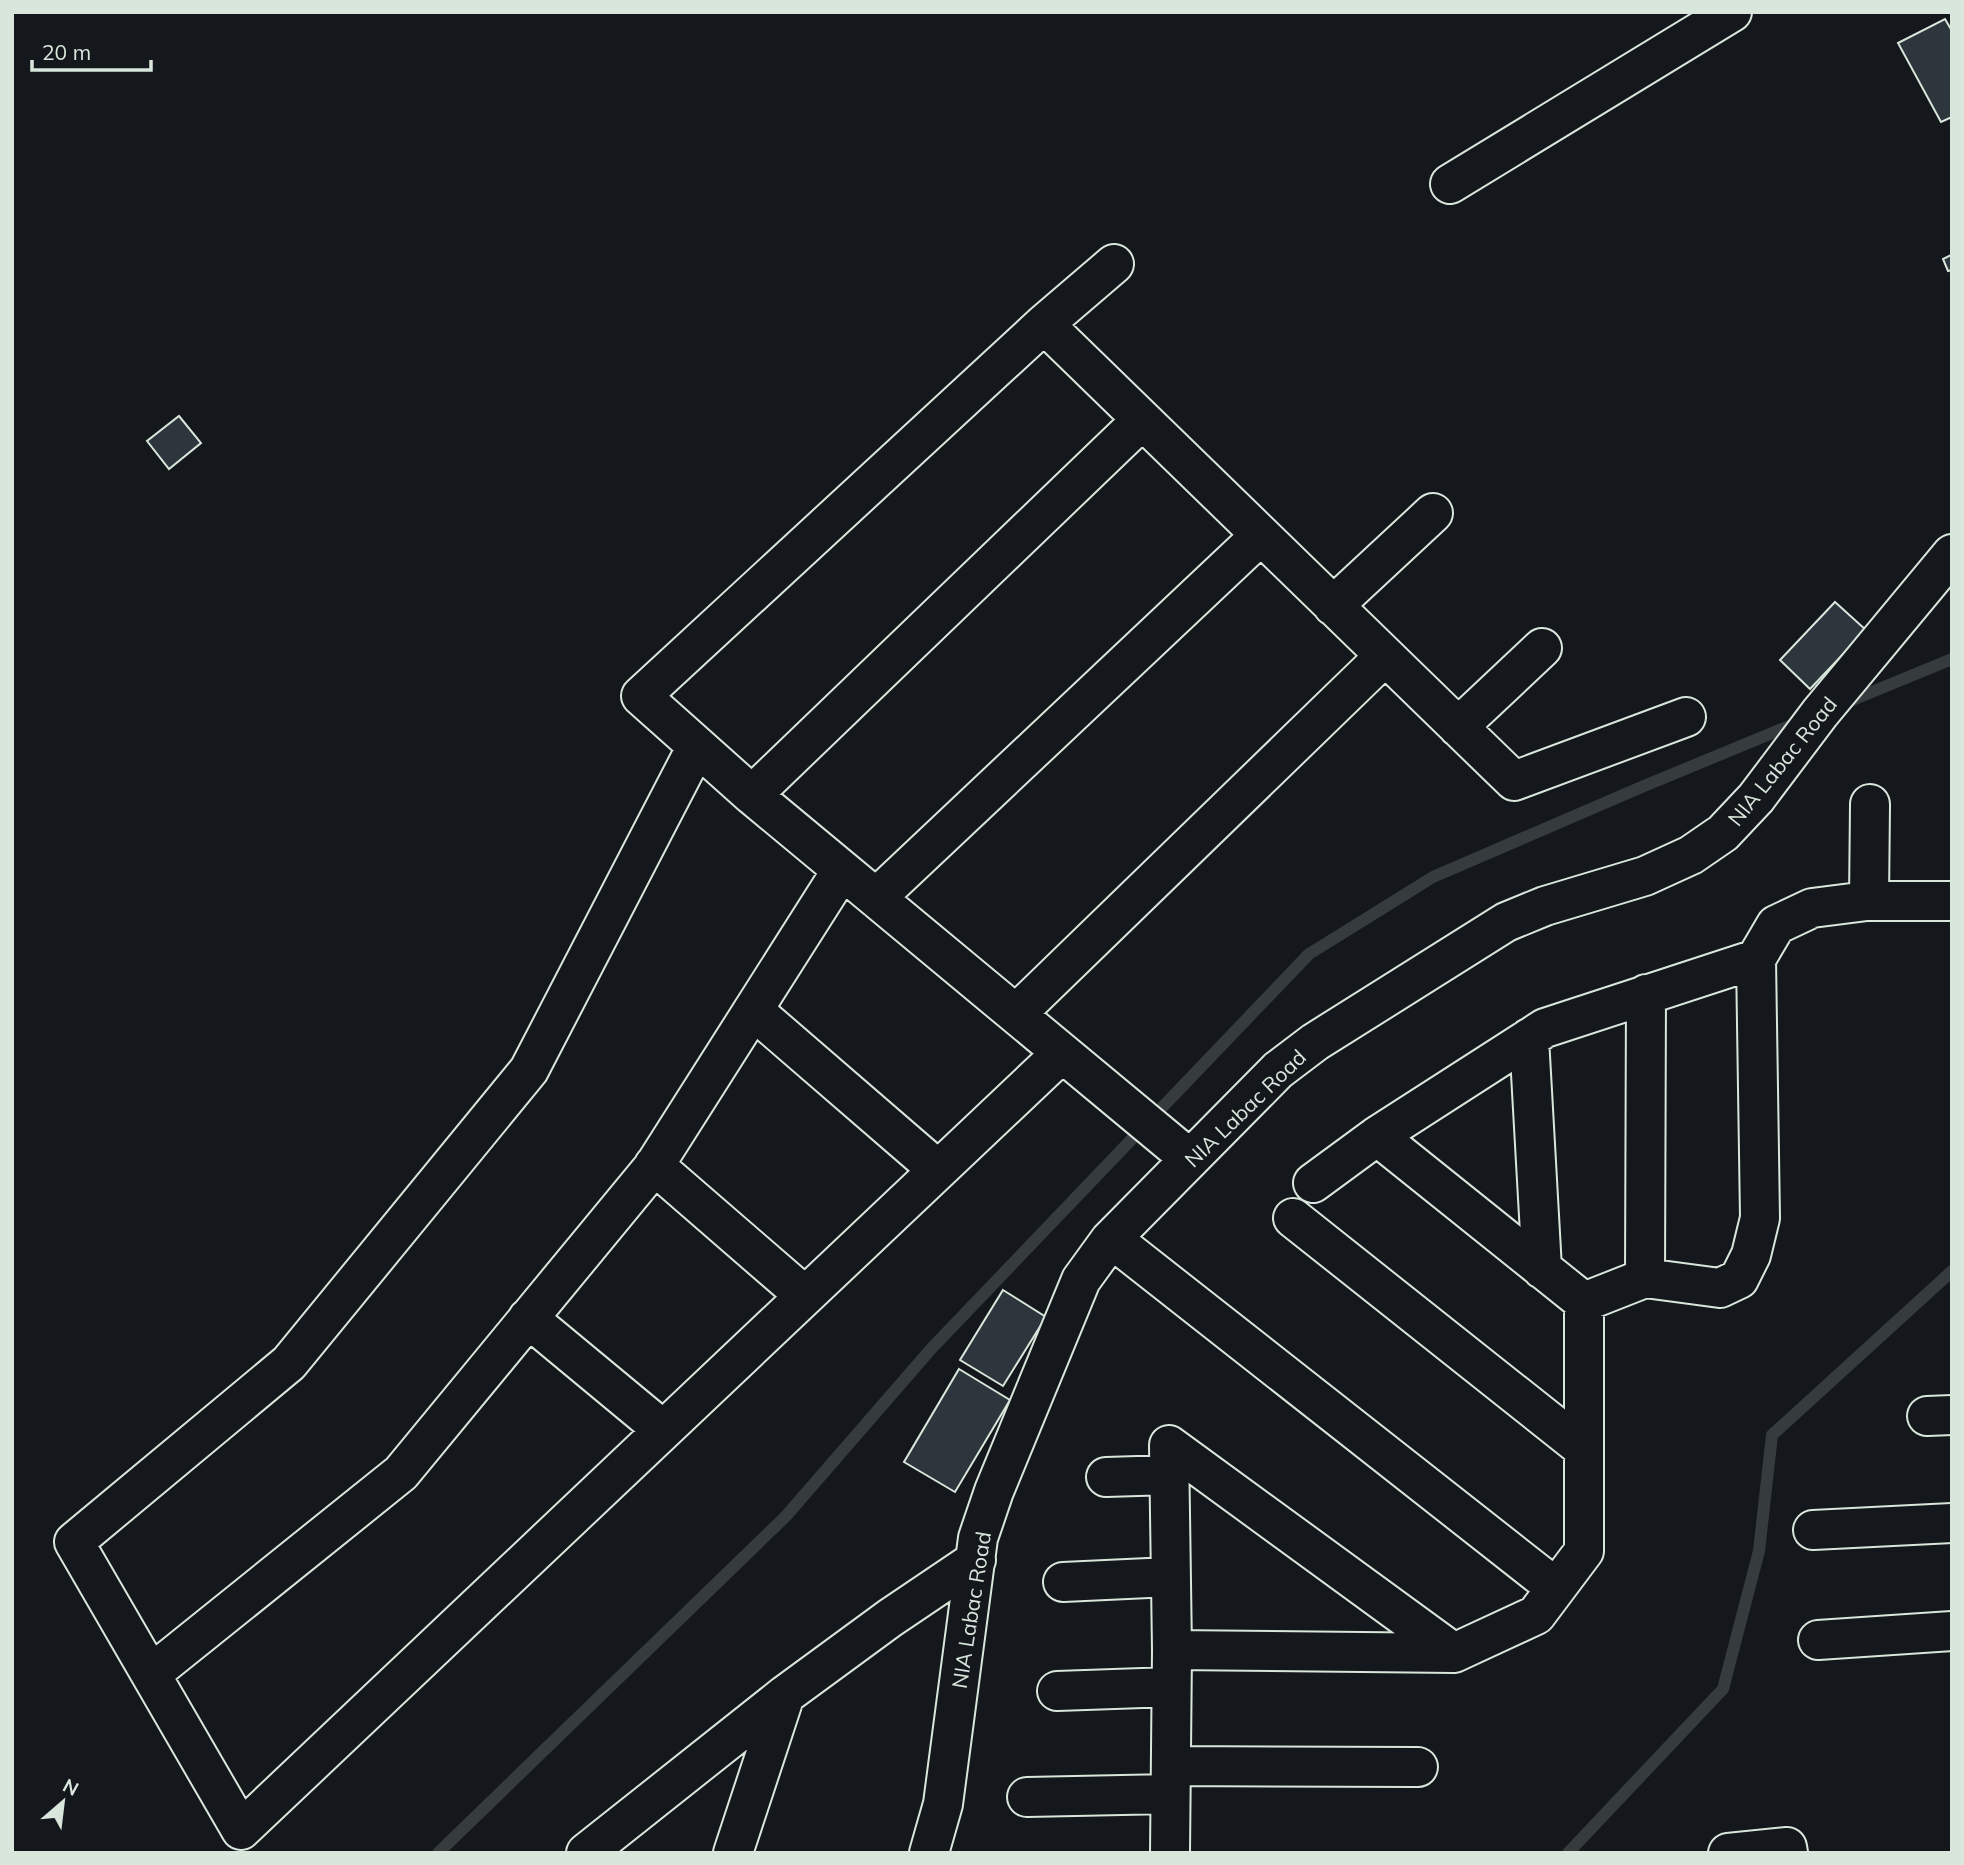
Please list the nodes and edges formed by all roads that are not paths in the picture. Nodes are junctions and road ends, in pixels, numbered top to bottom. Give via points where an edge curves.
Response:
1 (1732, 12) edge
2 (1450, 184) dead end
3 (1114, 264) dead end
4 (1044, 324) junction
5 (1142, 420) junction
6 (1433, 513) dead end
7 (1261, 535) junction
8 (1952, 554) edge
9 (1334, 606) junction
10 (1542, 648) dead end
11 (1385, 656) junction
12 (1686, 717) dead end
13 (1458, 727) junction
14 (697, 747) junction
15 (752, 795) junction
16 (1870, 804) dead end
17 (842, 870) junction
18 (876, 898) junction
19 (1869, 901) junction
20 (1952, 901) edge
21 (1756, 959) junction
22 (1647, 995) junction
23 (752, 1010) junction
24 (1016, 1014) junction
25 (1529, 1038) junction
26 (1062, 1053) junction
27 (1377, 1136) junction
28 (1179, 1150) junction
29 (654, 1165) junction
30 (938, 1170) junction
31 (1313, 1183) dead end
32 (1293, 1218) dead end
33 (1112, 1239) junction
34 (1542, 1269) junction
35 (1645, 1278) junction
36 (805, 1296) junction
37 (1584, 1302) junction
38 (528, 1318) junction
39 (663, 1430) junction
40 (1584, 1449) junction
41 (1170, 1475) junction
42 (1106, 1477) dead end
43 (1952, 1523) edge
44 (1813, 1530) dead end
45 (976, 1560) junction
46 (1170, 1577) junction
47 (1063, 1582) dead end
48 (1556, 1588) junction
49 (1952, 1631) edge
50 (1818, 1640) dead end
51 (1454, 1653) junction
52 (1171, 1669) junction
53 (151, 1674) junction
54 (1057, 1691) dead end
55 (785, 1695) junction
56 (1418, 1767) dead end
57 (1170, 1780) junction
58 (1027, 1797) dead end
59 (586, 1853) edge
60 (733, 1853) edge
61 (929, 1853) edge
62 (1170, 1853) edge
63 (1728, 1853) edge
64 (1788, 1853) edge

1 - 2 street
3 - 4 street
4 - 5 street
4 - 14 street via 641,696
5 - 7 street
5 - 15 street
6 - 9 street
7 - 9 street
7 - 18 street
8 - 28 street, NIA Labac Road via 1723,833 1691,855 1646,876 1506,922 1315,1042
9 - 11 street
10 - 13 street
11 - 13 street
11 - 24 street
12 - 13 street via 1514,781
14 - 15 street
14 - 53 street via 529,1070 289,1363 74,1542
15 - 17 street
16 - 19 street
17 - 18 street
17 - 23 street
18 - 24 street
19 - 20 street
19 - 21 street via 1812,908 1776,925
21 - 22 street
21 - 35 street via 1760,1218 1751,1255 1739,1279 1720,1288
22 - 25 street via 1545,1028
22 - 35 street
23 - 29 street
23 - 30 street
24 - 26 street
25 - 27 street
25 - 34 street
26 - 28 street
26 - 30 street
27 - 31 street
27 - 34 street
28 - 33 street, NIA Labac Road
29 - 36 street
29 - 38 street
30 - 36 street
32 - 40 street
33 - 45 street, NIA Labac Road via 1081,1280 994,1491 978,1538
33 - 48 street
34 - 37 street
35 - 37 street
36 - 39 street
37 - 40 street
38 - 39 street
38 - 53 street via 401,1473
39 - 53 street via 241,1830
40 - 48 street via 1584,1551
41 - 42 street
41 - 46 street
41 - 51 street via 1169,1445
43 - 44 street
45 - 55 street
45 - 61 street, NIA Labac Road via 943,1804
46 - 47 street
46 - 52 street
48 - 51 street via 1536,1615
49 - 50 street
51 - 52 street
52 - 54 street
52 - 57 street
55 - 59 street
55 - 60 street
56 - 57 street
57 - 58 street
57 - 62 street
63 - 64 street via 1787,1847

